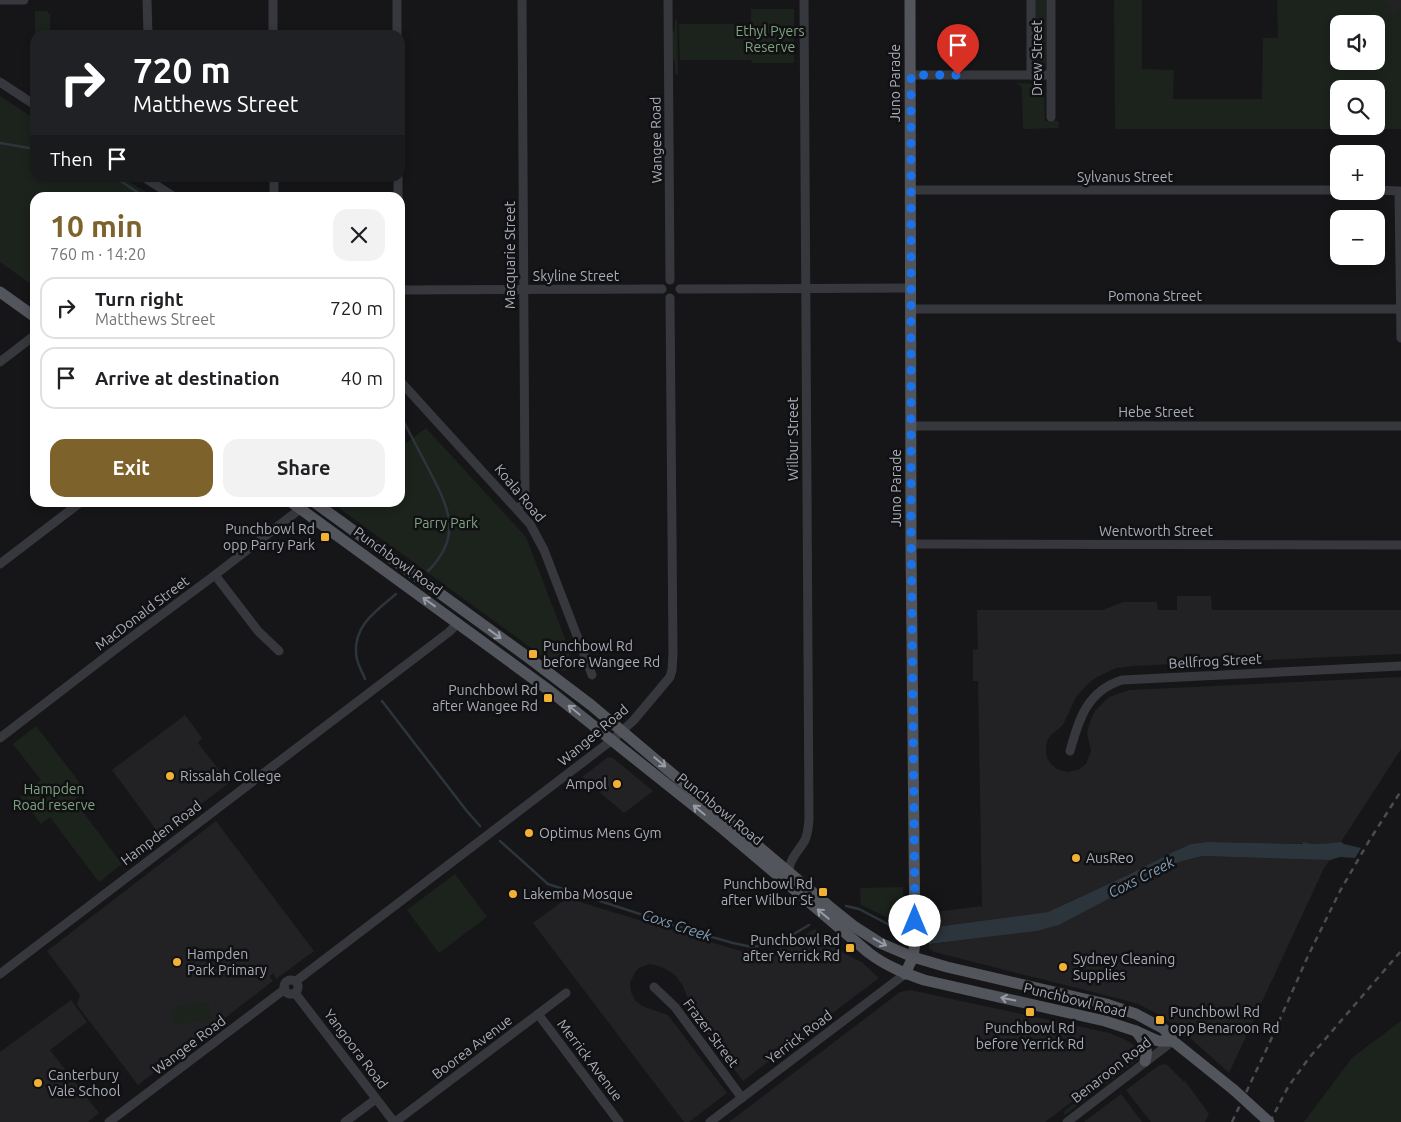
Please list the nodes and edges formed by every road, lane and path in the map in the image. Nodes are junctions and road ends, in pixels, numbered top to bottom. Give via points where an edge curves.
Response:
1 (0, 0) edge
2 (24, 0) edge
3 (147, 0) edge
4 (273, 0) edge
5 (397, 0) edge
6 (522, 0) edge
7 (668, 0) edge
8 (804, 0) edge
9 (910, 0) edge
10 (1031, 0) edge
11 (1051, 0) edge
12 (148, 30) edge
13 (273, 30) edge
14 (397, 30) edge
15 (1031, 74) junction
16 (1050, 74) junction
17 (911, 75) junction
18 (0, 82) edge
19 (30, 102) edge
20 (1051, 117) dead end
21 (151, 182) edge
22 (911, 190) junction
23 (1330, 190) edge
24 (1385, 190) edge
25 (167, 192) edge
26 (670, 280) junction
27 (806, 288) junction
28 (910, 288) junction
29 (662, 289) junction
30 (680, 289) junction
31 (405, 290) edge
32 (524, 290) junction
33 (0, 292) edge
34 (670, 298) junction
35 (910, 309) junction
36 (1400, 309) edge
37 (30, 313) edge
38 (1401, 338) edge
39 (30, 339) edge
40 (0, 362) edge
41 (405, 385) edge
42 (911, 426) junction
43 (1401, 426) edge
44 (74, 507) edge
45 (295, 507) edge
46 (297, 507) edge
47 (321, 507) edge
48 (518, 509) junction
49 (912, 544) junction
50 (1401, 545) edge
51 (0, 564) edge
52 (215, 575) junction
53 (458, 623) junction
54 (279, 651) dead end
55 (1401, 666) edge
56 (592, 675) dead end
57 (622, 731) junction
58 (0, 738) edge
59 (612, 740) junction
60 (1070, 751) dead end
61 (789, 872) junction
62 (913, 957) junction
63 (0, 974) edge
64 (905, 974) junction
65 (296, 981) junction
66 (654, 987) dead end
67 (285, 990) junction
68 (295, 993) junction
69 (566, 993) dead end
70 (538, 1014) junction
71 (1136, 1031) junction
72 (1173, 1041) junction
73 (1145, 1061) junction
74 (742, 1098) junction
75 (376, 1099) junction
76 (109, 1122) edge
77 (345, 1122) edge
78 (394, 1122) edge
79 (619, 1122) edge
80 (710, 1122) edge
81 (1067, 1122) edge
82 (1269, 1122) edge

1 - 2 street
3 - 12 street
4 - 13 street
5 - 14 street
6 - 32 street, Macquarie Street
7 - 26 street, Wangee Road
8 - 27 street, Wilbur Street
9 - 17 main road, Juno Parade
10 - 15 street, Drew Street
11 - 16 street, Drew Street
15 - 16 street
15 - 17 street
16 - 20 street, Drew Street
17 - 22 main road, Juno Parade
18 - 19 street
21 - 25 street
22 - 23 street, Sylvanus Street
22 - 28 main road, Juno Parade
24 - 36 street via 1399,190
26 - 29 street
26 - 30 street
27 - 28 street
27 - 30 street
27 - 61 street, Wilbur Street via 809,820 807,834 790,863
28 - 35 main road, Juno Parade
29 - 32 street, Skyline Street
29 - 34 street
30 - 34 street
31 - 32 street, Skyline Street
32 - 48 street, Macquarie Street via 525,493
33 - 37 main road
34 - 57 street, Wangee Road via 672,670 665,684
35 - 36 street, Pomona Street
35 - 42 main road, Juno Parade
36 - 38 street
39 - 40 street
41 - 48 street, Koala Road
42 - 43 street, Hebe Street
42 - 49 main road, Juno Parade
44 - 51 street
45 - 52 street, MacDonald Street
53 -> 46 main road, Punchbowl Road
47 -> 57 main road, Punchbowl Road via 548,672
48 - 56 street, Koala Road via 544,550
49 - 50 street, Wentworth Street
49 - 62 main road, Juno Parade
52 - 54 street via 258,631
52 - 58 street, MacDonald Street
59 -> 53 main road, Punchbowl Road
53 - 63 street, Hampden Road
55 - 60 street, Bellfrog Street via 1122,680 1112,683 1090,701
57 - 59 street, Wangee Road
57 -> 61 main road, Punchbowl Road
64 -> 59 main road, Punchbowl Road via 869,953
59 - 65 street, Wangee Road
61 -> 62 main road, Punchbowl Road via 855,927 880,943
62 - 64 main road, Juno Parade
62 - 72 main road, Punchbowl Road via 1117,1007 1156,1024
71 -> 64 main road, Punchbowl Road
64 - 74 street, Yerrick Road
65 - 67 street via 287,981
65 - 68 street
66 - 74 street, Frazer Street via 675,1007
67 - 68 street via 289,994
67 - 76 street, Wangee Road
68 - 75 street, Yangoora Road
69 - 70 street, Boorea Avenue
70 - 78 street, Boorea Avenue
70 - 79 street, Merrick Avenue
71 - 72 main road, Punchbowl Road via 1158,1041
71 - 73 main road via 1146,1046
72 - 73 street, Benaroon Road
72 - 82 main road, Punchbowl Road, bridge
73 - 81 street, Benaroon Road
74 - 80 street, Yerrick Road
75 - 77 street
75 - 78 street, Yangoora Road

